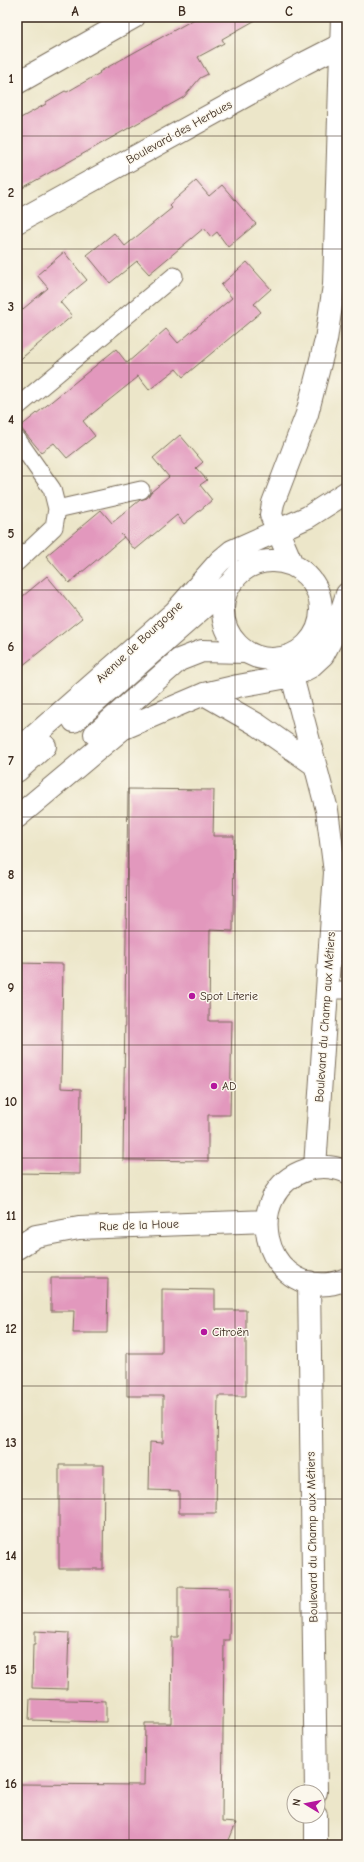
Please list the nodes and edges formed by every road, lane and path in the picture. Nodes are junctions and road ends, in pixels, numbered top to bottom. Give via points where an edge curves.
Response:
1 (134, 17) edge
2 (342, 17) edge
3 (344, 43) edge
4 (17, 83) edge
5 (17, 222) edge
6 (174, 276) dead end
7 (17, 407) edge
8 (17, 439) edge
9 (141, 490) dead end
10 (347, 492) edge
11 (58, 509) junction
12 (274, 523) junction
13 (257, 541) junction
14 (17, 562) edge
15 (292, 564) junction
16 (236, 577) junction
17 (347, 594) edge
18 (246, 652) junction
19 (290, 667) junction
20 (204, 694) junction
21 (17, 751) edge
22 (315, 765) junction
23 (17, 771) edge
24 (17, 799) edge
25 (17, 817) edge
26 (337, 990) edge
27 (315, 1167) junction
28 (347, 1172) edge
29 (266, 1221) junction
30 (17, 1248) edge
31 (347, 1279) edge
32 (309, 1282) junction
33 (316, 1784) edge
34 (316, 1824) edge
35 (316, 1845) edge

1 - 4 street
2 - 3 street
3 - 5 street, Boulevard des Herbues
3 - 12 street via 331,308 326,340 307,414 273,503
6 - 7 lane
8 - 11 lane via 52,489
9 - 11 lane
10 - 12 street via 326,507
11 - 14 lane via 54,527
12 - 13 street
12 - 15 street
13 - 16 street
13 - 21 street, Avenue de Bourgogne via 232,551 220,561 175,612
15 - 16 street via 266,560 253,564
15 - 19 street via 306,574 316,588 321,604 320,621 314,636
16 - 18 street via 224,597 223,613 226,628 234,642
16 - 23 street, Avenue de Bourgogne via 148,658
17 - 19 street via 334,634 323,655 310,667
18 - 19 street
18 - 24 street via 202,651 179,660
19 - 20 street via 238,686
19 - 22 street, Boulevard du Champ aux Métiers
20 - 22 street via 258,725
20 - 25 street via 122,729
22 - 26 street, Boulevard du Champ aux Métiers via 327,810 335,872
26 - 27 street, Boulevard du Champ aux Métiers
27 - 28 street via 336,1167
27 - 29 street via 296,1173 281,1185 270,1202
29 - 30 street, Rue de la Houe via 80,1228 36,1236
29 - 32 street via 268,1241 276,1259 291,1274
31 - 32 street via 329,1284
32 - 33 street, Boulevard du Champ aux Métiers
34 - 35 street

